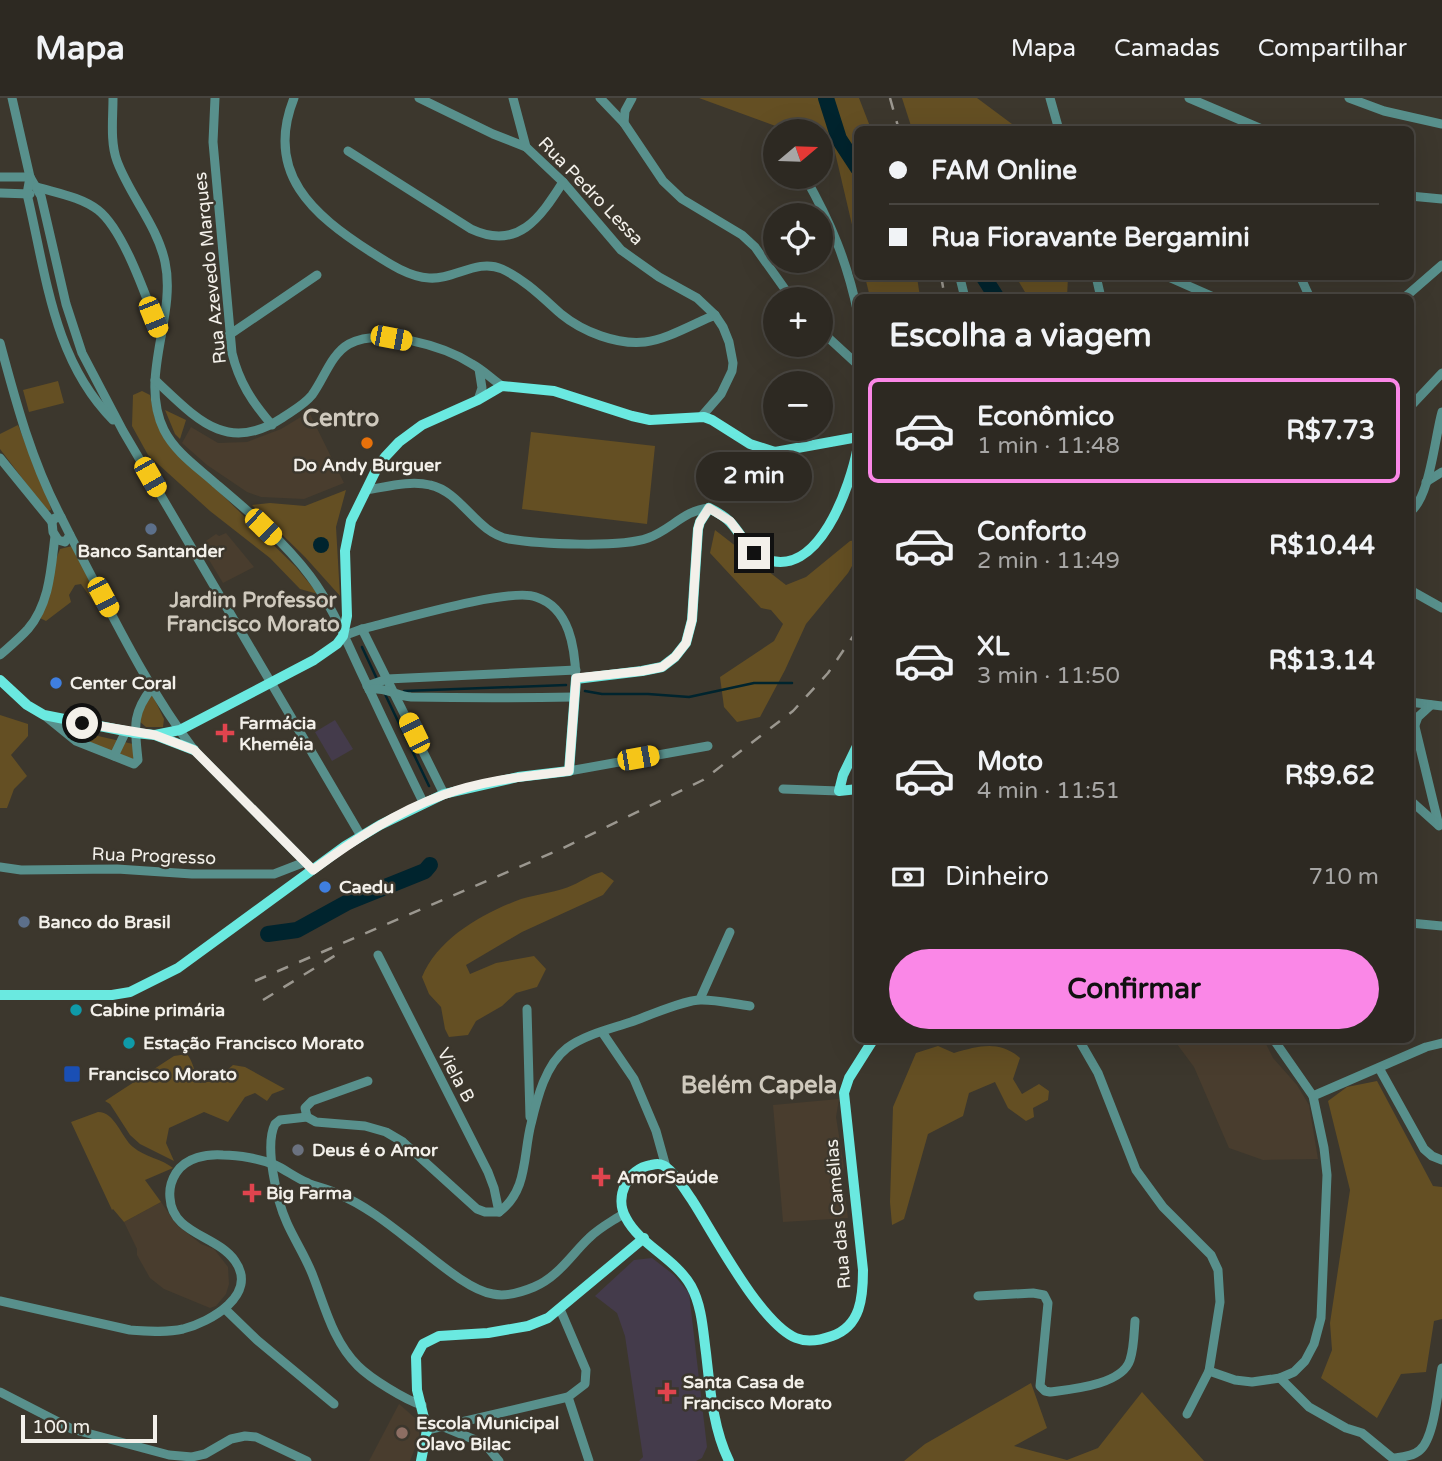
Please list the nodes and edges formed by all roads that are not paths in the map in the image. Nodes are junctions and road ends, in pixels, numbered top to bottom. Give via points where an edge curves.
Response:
1 (12, 98) edge
2 (113, 98) edge
3 (215, 98) edge
4 (294, 98) edge
5 (419, 98) edge
6 (513, 98) edge
7 (600, 98) edge
8 (632, 98) edge
9 (1051, 98) edge
10 (1189, 98) edge
11 (1349, 98) edge
12 (624, 123) junction
13 (1442, 124) edge
14 (1058, 126) edge
15 (1255, 126) edge
16 (526, 147) junction
17 (348, 151) dead end
18 (0, 177) edge
19 (30, 177) junction
20 (563, 182) junction
21 (812, 189) edge
22 (39, 192) junction
23 (0, 193) edge
24 (27, 194) junction
25 (1414, 196) edge
26 (1442, 199) edge
27 (1442, 265) edge
28 (317, 275) dead end
29 (1175, 280) edge
30 (784, 287) edge
31 (1207, 294) edge
32 (1409, 294) edge
33 (854, 299) edge
34 (715, 315) junction
35 (229, 335) junction
36 (161, 338) junction
37 (833, 342) edge
38 (0, 343) edge
39 (854, 361) edge
40 (479, 369) junction
41 (1442, 373) edge
42 (155, 380) junction
43 (502, 386) junction
44 (478, 400) junction
45 (1414, 403) edge
46 (1442, 412) edge
47 (701, 417) junction
48 (272, 425) junction
49 (123, 430) junction
50 (854, 437) edge
51 (0, 458) edge
52 (854, 464) edge
53 (1442, 472) edge
54 (1426, 482) junction
55 (366, 490) junction
56 (709, 508) junction
57 (1414, 508) edge
58 (56, 519) junction
59 (70, 535) junction
60 (55, 536) junction
61 (1414, 592) edge
62 (1442, 608) edge
63 (362, 629) junction
64 (343, 636) junction
65 (0, 655) edge
66 (576, 674) junction
67 (387, 679) junction
68 (0, 680) edge
69 (269, 683) junction
70 (152, 688) junction
71 (368, 688) junction
72 (394, 693) junction
73 (574, 697) junction
74 (1414, 704) edge
75 (1431, 705) junction
76 (1442, 706) edge
77 (44, 715) junction
78 (1414, 721) edge
79 (1415, 725) junction
80 (180, 730) junction
81 (131, 732) junction
82 (155, 735) junction
83 (708, 746) dead end
84 (194, 750) junction
85 (854, 752) edge
86 (114, 756) junction
87 (569, 771) junction
88 (783, 789) dead end
89 (854, 789) edge
90 (839, 791) junction
91 (444, 794) junction
92 (424, 804) junction
93 (1414, 804) edge
94 (1440, 827) edge
95 (361, 836) junction
96 (309, 866) junction
97 (0, 867) edge
98 (1414, 923) edge
99 (1442, 926) edge
100 (730, 932) dead end
101 (378, 955) dead end
102 (0, 995) edge
103 (700, 999) junction
104 (750, 1006) dead end
105 (527, 1009) dead end
106 (602, 1031) junction
107 (871, 1043) edge
108 (1081, 1043) edge
109 (1276, 1043) edge
110 (1442, 1043) edge
111 (1379, 1068) junction
112 (368, 1081) dead end
113 (1313, 1096) junction
114 (307, 1117) junction
115 (530, 1125) junction
116 (1442, 1160) edge
117 (273, 1164) junction
118 (666, 1167) junction
119 (499, 1212) junction
120 (623, 1214) junction
121 (644, 1238) junction
122 (978, 1296) dead end
123 (0, 1301) edge
124 (225, 1308) junction
125 (560, 1309) junction
126 (1135, 1321) dead end
127 (1442, 1368) edge
128 (1209, 1371) junction
129 (1280, 1378) junction
130 (0, 1392) edge
131 (568, 1397) junction
132 (334, 1404) dead end
133 (422, 1405) junction
134 (1187, 1414) dead end
135 (442, 1427) junction
136 (427, 1430) junction
137 (1395, 1460) edge
138 (307, 1461) edge
139 (421, 1461) edge
140 (499, 1461) edge
141 (589, 1461) edge
142 (729, 1461) edge

1 - 19 street
2 - 36 street via 117,162 146,212 165,262
3 - 35 street, Rua Azevedo Marques via 213,142
4 - 34 street via 285,144 288,170 296,186 321,216 402,269 427,278 445,278 471,268 500,268 582,328 614,340 648,342
5 - 16 street, Rua Pedro Lessa
6 - 16 street
7 - 12 street
8 - 12 street
9 - 14 street
10 - 15 street
11 - 13 street
12 - 30 street via 663,181 682,199 742,235
16 - 20 street, Rua Pedro Lessa
17 - 20 street via 487,236 505,236 531,225
18 - 19 street
19 - 22 street
19 - 24 street
20 - 34 street, Rua Pedro Lessa via 621,250 697,298
21 - 33 street via 841,251
22 - 24 street
22 - 36 street via 82,201 108,219
22 - 49 street via 82,353
23 - 24 street
24 - 49 street via 61,338 86,389
25 - 26 street
27 - 32 street
28 - 35 street
29 - 31 street
34 - 47 street, Rua Pedro Lessa via 729,342 732,371 721,394
35 - 48 street, Rua Azevedo Marques via 241,384
36 - 42 street
37 - 39 street
38 - 58 street via 20,418
40 - 43 street
40 - 44 street via 482,388
40 - 48 street via 424,344 391,338 359,340 340,351 311,396
41 - 45 street
42 - 48 street via 213,429 245,433
42 - 64 street via 157,409 174,446 295,558 323,596
43 - 44 main road
43 - 47 main road via 554,391 650,420
44 - 55 main road via 448,411 399,442
46 - 54 street
47 - 50 main road via 775,452
49 - 69 street
51 - 58 street
52 - 56 main road via 836,511 815,547 798,560 765,560 754,553 730,521
53 - 54 street
54 - 57 street
55 - 56 street via 431,485 449,493 496,535 549,542 626,544 645,540 696,509
55 - 64 main road via 347,534
56 - 66 main road via 698,529 692,620 686,643 675,657 662,667 642,671
58 - 59 street
58 - 60 street
59 - 60 street via 65,542
59 - 70 street
60 - 65 street via 42,606 29,628
61 - 62 street
63 - 64 street
63 - 66 street via 514,594 537,597 564,620 571,635
63 - 67 street
64 - 69 main road via 325,653
64 - 71 street
66 - 67 street
66 - 73 main road
67 - 71 street
67 - 72 street
68 - 77 main road
69 - 80 main road
69 - 95 street
70 - 80 street
70 - 81 street
71 - 72 street
71 - 92 street
72 - 73 street via 459,699
72 - 91 street
73 - 87 main road
74 - 75 street
75 - 76 street
75 - 79 street
77 - 81 main road
77 - 86 street via 76,741
78 - 79 street
79 - 94 street
80 - 82 main road
80 - 84 street
81 - 82 main road
81 - 86 street
81 - 86 street via 138,760 131,764
82 - 84 main road
83 - 87 street
84 - 96 street
85 - 90 main road
87 - 91 main road
88 - 90 street
89 - 90 main road
91 - 92 main road
92 - 95 main road
93 - 94 street
95 - 96 main road
96 - 97 street, Rua Progresso via 274,874
96 - 102 main road via 178,968 130,992
98 - 99 street
100 - 103 street
101 - 119 street, Viela B via 488,1171
103 - 104 street
103 - 106 street
105 - 115 street
106 - 115 street via 566,1049 554,1062
106 - 118 street via 634,1079
107 - 118 main road, Rua das Camélias via 844,1093 863,1270 859,1311 844,1331 803,1340 782,1329 749,1290 682,1184
108 - 128 street via 1098,1073 1136,1170 1163,1207 1211,1255 1218,1270 1220,1301
109 - 113 street
110 - 111 street
111 - 113 street
111 - 116 street via 1424,1149
112 - 114 street via 312,1101 305,1108
113 - 129 street via 1327,1175 1321,1318 1305,1361
114 - 117 street via 275,1124 270,1145
114 - 119 street via 386,1132 477,1209
115 - 119 street via 521,1182
117 - 120 street via 339,1194 453,1274 492,1294 518,1292 545,1281 597,1231
117 - 124 street via 212,1155 183,1164 171,1185 170,1204 177,1220 217,1243 239,1268 237,1295
117 - 133 street via 285,1220 313,1274 338,1339 358,1367
118 - 120 main road via 653,1164 631,1174 622,1194
120 - 121 main road
121 - 125 main road
121 - 142 main road via 692,1288 702,1322 717,1428
122 - 126 street via 1044,1295 1048,1303 1040,1385 1050,1392 1076,1389 1125,1370
123 - 124 street via 130,1330 159,1331 186,1328
124 - 132 street
125 - 131 street via 586,1370 585,1384
125 - 133 main road via 528,1326 427,1341 416,1357
127 - 137 street via 1425,1445 1419,1452
128 - 129 street via 1252,1382
128 - 134 street
129 - 137 street via 1309,1407 1362,1433
130 - 138 street via 72,1429 169,1455 205,1454 245,1436
131 - 135 street
131 - 141 street
133 - 136 main road
135 - 136 street
135 - 140 street via 485,1444
136 - 139 main road

